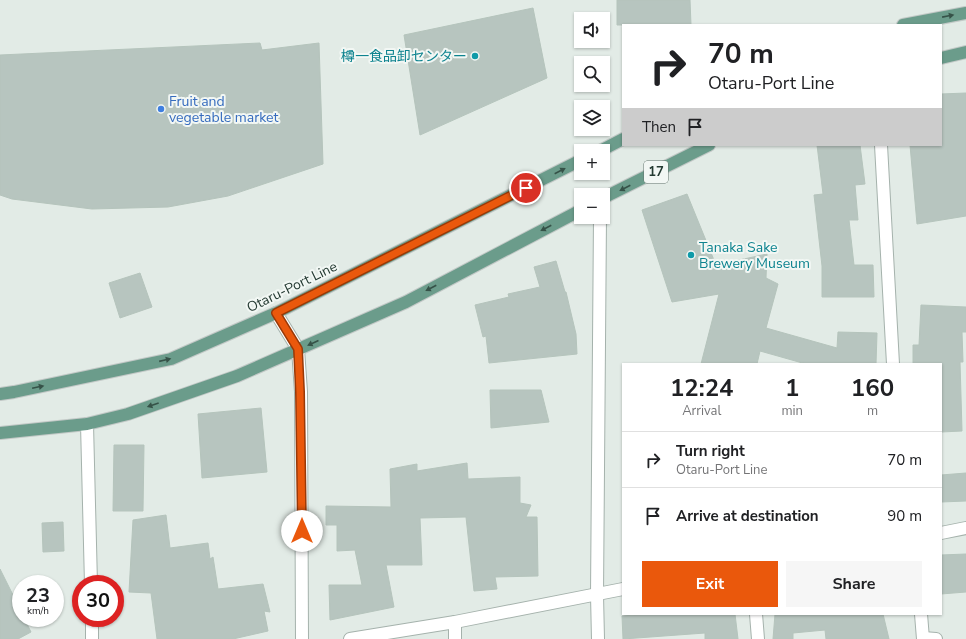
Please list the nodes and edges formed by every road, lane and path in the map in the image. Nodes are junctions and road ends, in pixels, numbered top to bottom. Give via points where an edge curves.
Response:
1 (966, 12) edge
2 (908, 24) edge
3 (966, 52) edge
4 (942, 58) edge
5 (622, 140) edge
6 (610, 146) edge
7 (708, 146) edge
8 (881, 146) edge
9 (574, 164) edge
10 (610, 195) edge
11 (574, 214) edge
12 (600, 224) edge
13 (276, 313) junction
14 (298, 349) junction
15 (893, 363) edge
16 (0, 394) edge
17 (87, 424) junction
18 (0, 433) edge
19 (966, 528) edge
20 (942, 533) edge
21 (91, 575) edge
22 (622, 589) edge
23 (597, 595) junction
24 (756, 615) edge
25 (921, 615) edge
26 (455, 622) junction
27 (92, 627) edge
28 (92, 639) edge
29 (302, 639) edge
30 (350, 639) edge
31 (455, 639) edge
32 (598, 639) edge
33 (758, 639) edge
34 (924, 639) edge
35 (936, 639) edge

2 -> 1 main road
3 - 4 main road
5 - 6 main road
7 -> 10 main road, 17
8 - 15 street
13 -> 9 main road, Otaru-Port Line
11 -> 14 main road via 406,302
12 - 23 street
13 - 14 street
16 -> 13 main road, Otaru-Port Line via 171,359
14 -> 17 main road via 230,378 128,414
14 - 29 street
17 - 18 main road
17 - 21 street
19 - 20 street
22 - 23 street
23 - 26 street
23 - 32 street
24 - 33 street
25 - 34 street
26 - 30 street
26 - 31 street
27 - 28 street
34 - 35 street

